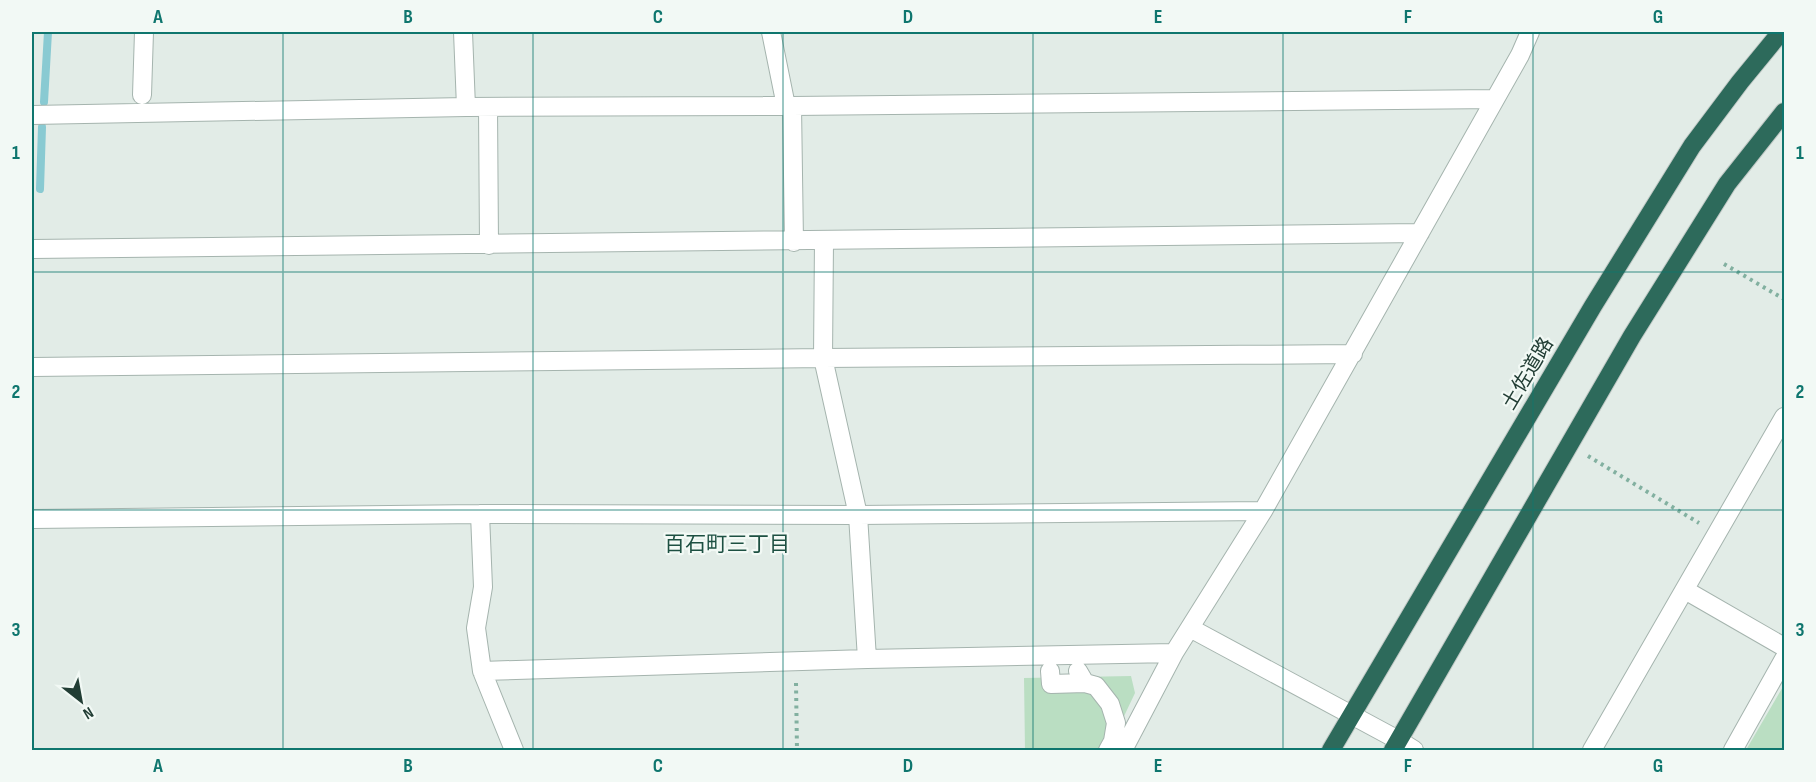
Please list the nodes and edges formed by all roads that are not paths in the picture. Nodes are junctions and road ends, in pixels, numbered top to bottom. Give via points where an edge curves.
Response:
1 (144, 32) edge
2 (463, 32) edge
3 (771, 32) edge
4 (1530, 32) edge
5 (1781, 32) edge
6 (142, 95) dead end
7 (1495, 99) junction
8 (789, 106) junction
9 (466, 107) junction
10 (488, 107) junction
11 (1785, 112) edge
12 (32, 115) edge
13 (1420, 233) junction
14 (824, 241) junction
15 (794, 242) junction
16 (489, 245) junction
17 (32, 249) edge
18 (1353, 354) junction
19 (824, 358) junction
20 (32, 367) edge
21 (1785, 417) edge
22 (1263, 511) junction
23 (480, 514) junction
24 (858, 515) junction
25 (32, 519) edge
26 (1685, 590) junction
27 (1191, 628) junction
28 (1785, 647) edge
29 (1174, 653) junction
30 (867, 659) junction
31 (1785, 659) edge
32 (482, 671) junction
33 (1050, 671) dead end
34 (1351, 715) junction
35 (1395, 745) edge
36 (514, 750) edge
37 (1108, 750) edge
38 (1123, 750) edge
39 (1331, 750) edge
40 (1414, 750) edge
41 (1592, 750) edge
42 (1733, 750) edge

1 - 6 street
2 - 9 street
3 - 8 street
4 - 7 street
5 - 34 highway, 土佐道路 via 1692,146
7 - 8 street
7 - 13 street
8 - 10 street
8 - 15 street
9 - 10 street
9 - 12 street
10 - 16 street
11 - 35 highway via 1727,184 1632,336
13 - 14 street
13 - 18 street
14 - 15 street
14 - 19 street
15 - 16 street
16 - 17 street
18 - 19 street
18 - 22 street
19 - 20 street
19 - 24 street
21 - 26 street
22 - 24 street
22 - 27 street
23 - 24 street
23 - 25 street
23 - 32 street via 483,587 476,628
24 - 30 street
26 - 28 street
26 - 41 street
27 - 29 street
27 - 34 street
29 - 30 street
29 - 38 street
30 - 32 street
31 - 42 street
32 - 36 street
33 - 37 street via 1050,684 1081,677 1096,686 1110,704 1116,723
34 - 35 street
34 - 39 highway, 土佐道路
35 - 40 street

